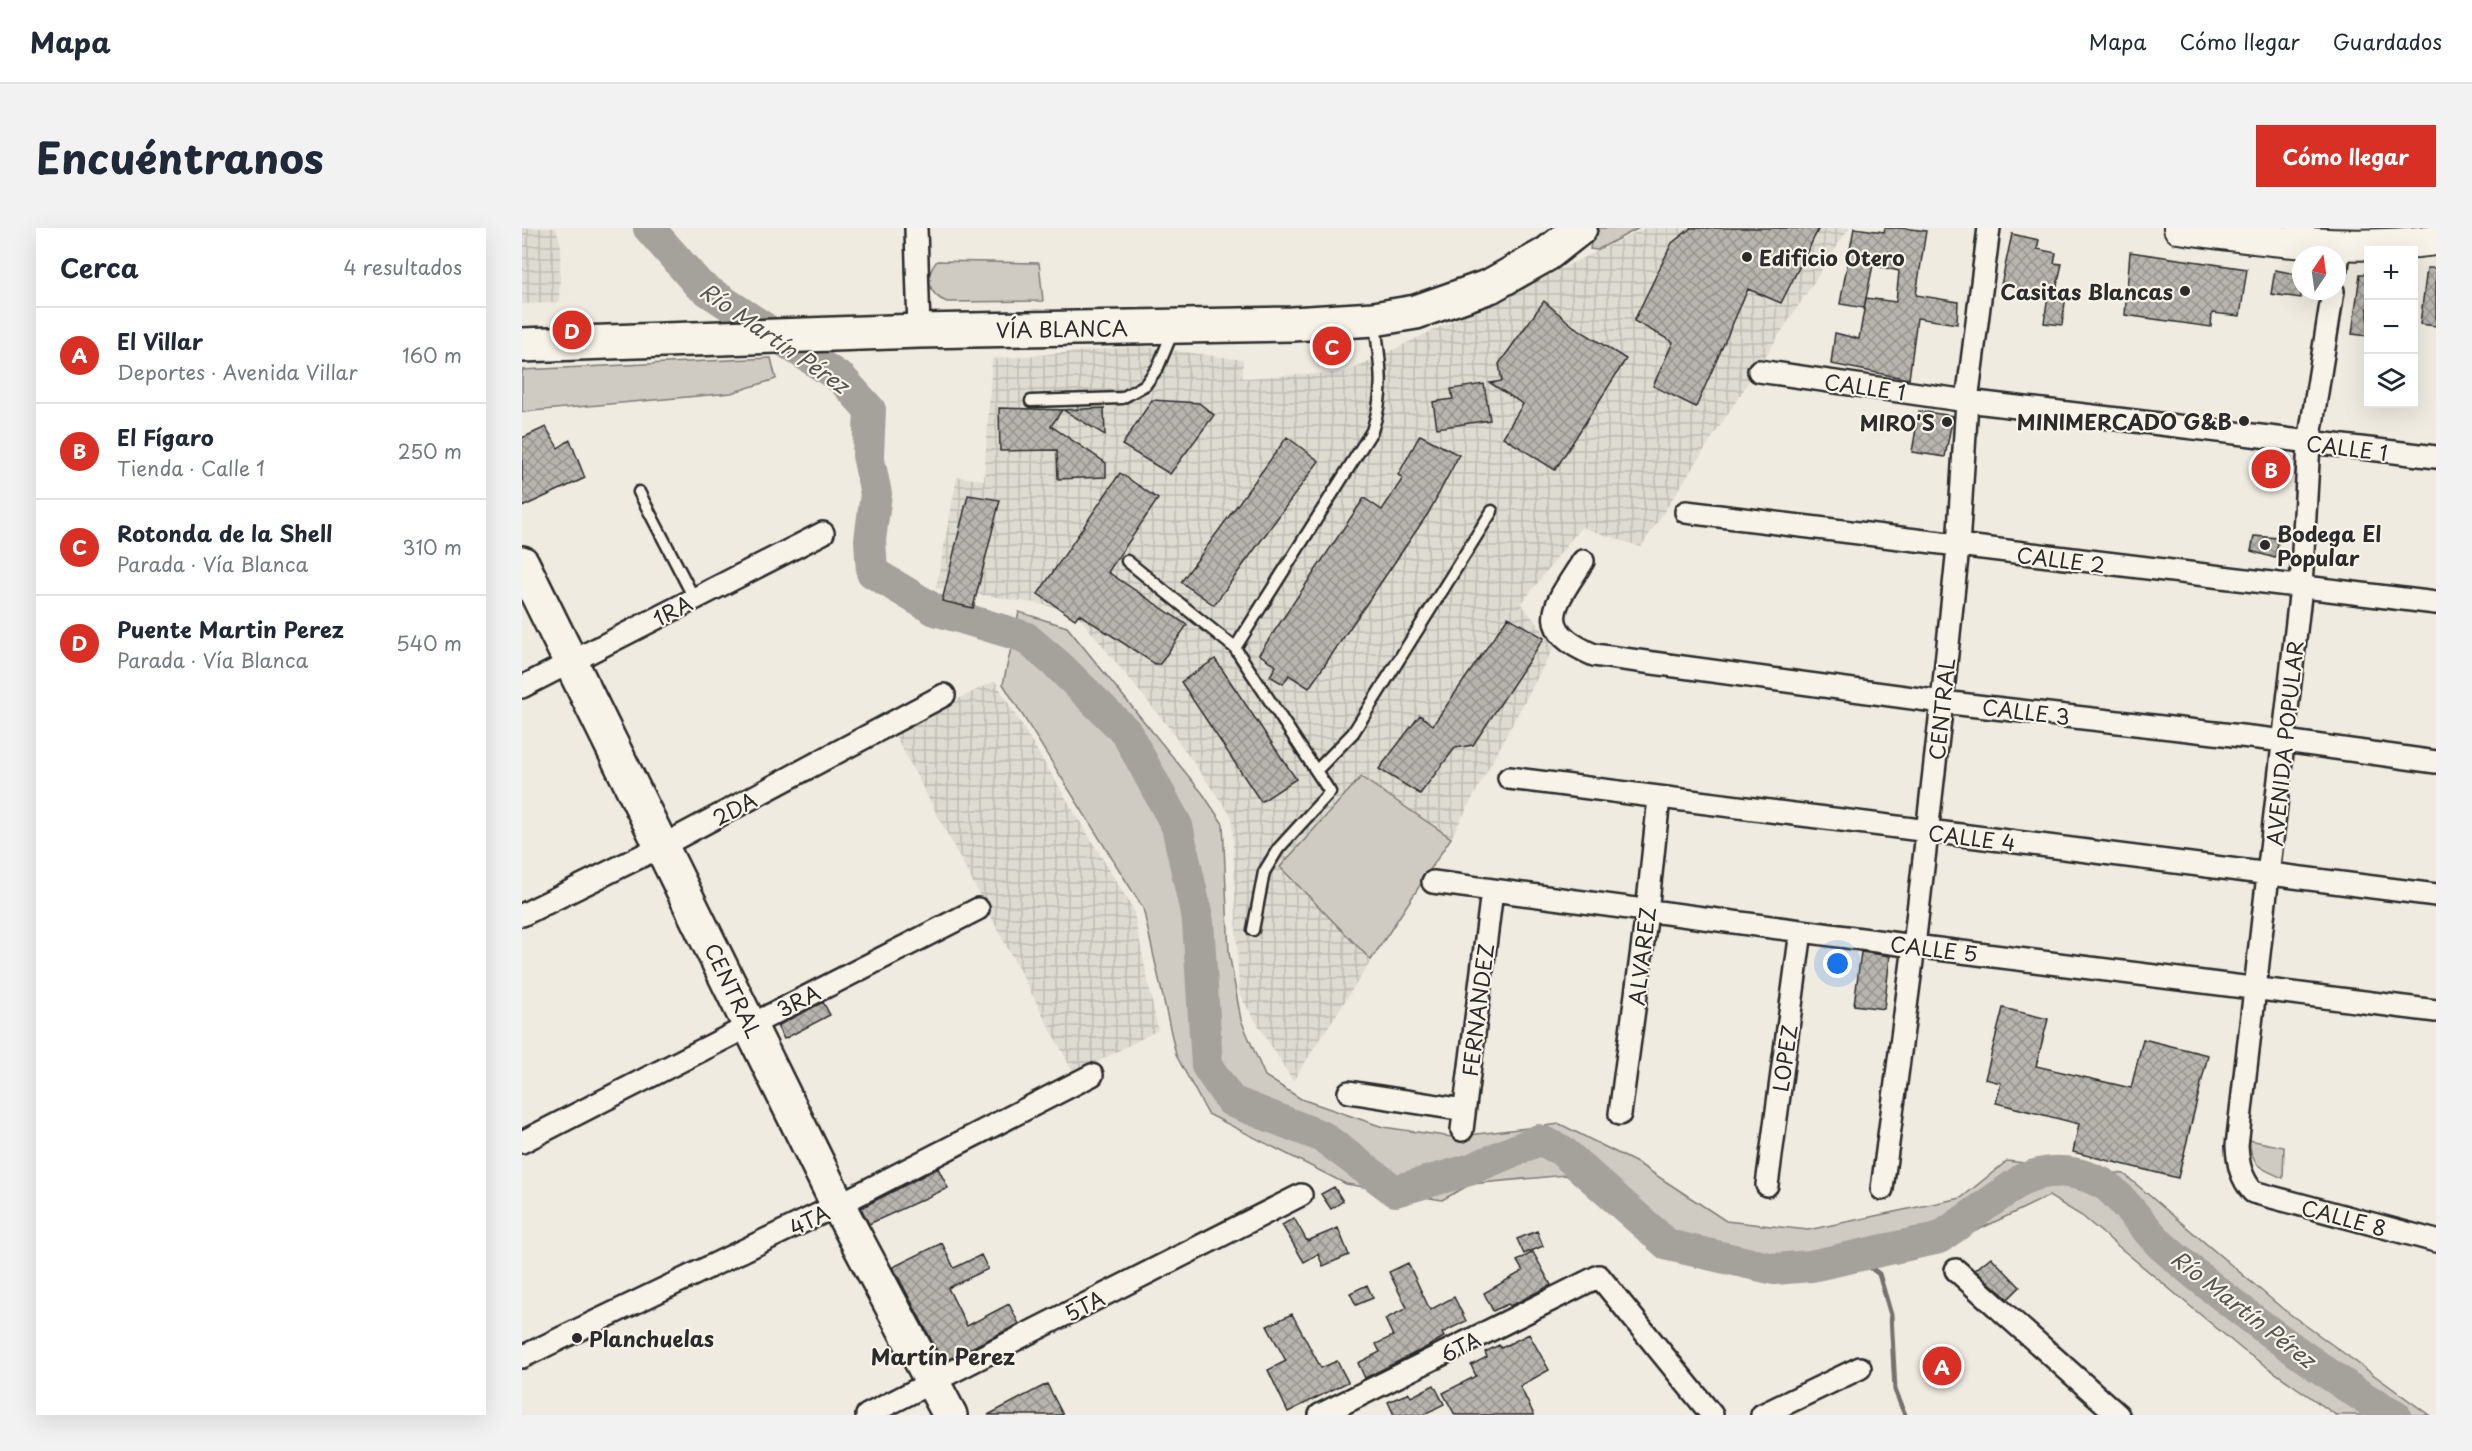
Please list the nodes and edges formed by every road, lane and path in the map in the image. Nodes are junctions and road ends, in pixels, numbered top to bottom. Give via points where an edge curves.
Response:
1 (916, 228) edge
2 (1580, 228) edge
3 (1989, 228) edge
4 (2180, 228) edge
5 (2436, 240) edge
6 (2321, 246) edge
7 (2346, 246) edge
8 (2332, 300) edge
9 (1374, 319) junction
10 (1175, 326) junction
11 (919, 331) junction
12 (522, 345) edge
13 (1759, 371) dead end
14 (1031, 401) dead end
15 (1967, 401) junction
16 (2309, 442) junction
17 (2436, 457) edge
18 (639, 492) dead end
19 (1492, 511) dead end
20 (1686, 512) dead end
21 (823, 533) dead end
22 (1958, 547) junction
23 (1127, 561) dead end
24 (1583, 561) dead end
25 (522, 562) edge
26 (2301, 587) junction
27 (694, 598) junction
28 (2436, 603) edge
29 (1234, 648) junction
30 (572, 663) junction
31 (522, 687) edge
32 (944, 695) dead end
33 (1942, 702) junction
34 (2285, 741) junction
35 (2436, 762) edge
36 (1316, 771) junction
37 (1509, 778) dead end
38 (1659, 798) junction
39 (1927, 832) junction
40 (662, 846) junction
41 (2269, 872) junction
42 (1433, 882) dead end
43 (1492, 891) junction
44 (2436, 895) edge
45 (978, 909) dead end
46 (1647, 912) junction
47 (522, 915) edge
48 (1253, 930) dead end
49 (1801, 931) junction
50 (1914, 946) junction
51 (2255, 987) junction
52 (2436, 1011) edge
53 (750, 1024) junction
54 (1092, 1074) dead end
55 (1349, 1092) dead end
56 (1620, 1114) dead end
57 (522, 1142) edge
58 (1767, 1185) dead end
59 (1882, 1189) dead end
60 (2253, 1192) joint
61 (1301, 1195) dead end
62 (838, 1205) junction
63 (2436, 1241) edge
64 (1956, 1270) dead end
65 (522, 1357) edge
66 (1860, 1368) dead end
67 (932, 1383) junction
68 (867, 1415) edge
69 (950, 1415) edge
70 (1320, 1415) edge
71 (1712, 1415) edge
72 (1762, 1415) edge
73 (2118, 1415) edge

1 - 11 street
2 - 9 main road, VÍA BLANCA via 1547,254 1490,286 1416,312
3 - 15 street, CENTRAL
4 - 6 main road
5 - 7 main road
8 - 16 street, AVENIDA POPULAR
9 - 10 main road, VÍA BLANCA
9 - 29 lane via 1383,384 1372,431
10 - 11 main road, VÍA BLANCA
10 - 14 lane via 1158,367 1145,385 1122,398
11 - 12 main road, VÍA BLANCA
13 - 15 street, CALLE 1
15 - 16 street, CALLE 1
15 - 22 street, CENTRAL
16 - 17 street, CALLE 1
16 - 26 street, AVENIDA POPULAR
18 - 27 lane
19 - 36 lane via 1353,733
20 - 22 street, CALLE 2
21 - 27 street, 1RA
22 - 26 street, CALLE 2
22 - 33 street, CENTRAL
23 - 29 lane
24 - 33 street, CALLE 3 via 1554,607 1554,618 1563,636 1594,655
25 - 30 main road, CENTRAL
26 - 28 street, CALLE 2
26 - 34 street, AVENIDA POPULAR
27 - 30 street, 1RA
29 - 36 lane
30 - 31 street, 1RA
30 - 40 main road, CENTRAL
32 - 40 street, 2DA
33 - 34 street, CALLE 3
33 - 39 street, CENTRAL
34 - 35 street, CALLE 3
34 - 41 street, AVENIDA POPULAR
36 - 48 lane via 1330,792 1278,849 1264,872
37 - 38 street, CALLE 4
38 - 39 street, CALLE 4
38 - 46 street, ALVAREZ
39 - 41 street, CALLE 4
39 - 50 street, CENTRAL
40 - 47 street, 2DA
40 - 53 main road, CENTRAL
41 - 44 street, CALLE 4
41 - 51 street, AVENIDA POPULAR
42 - 43 street, CALLE 5
43 - 46 street, CALLE 5
43 - 55 street, FERNANDEZ via 1463,1120
45 - 53 street, 3RA
46 - 49 street, CALLE 5
46 - 56 street, ALVAREZ
49 - 50 street, CALLE 5
49 - 58 street, LOPEZ
50 - 51 street, CALLE 5
50 - 59 street, CENTRAL
51 - 52 street, CALLE 5
51 - 60 street, AVENIDA POPULAR via 2237,1146 2244,1181
53 - 57 street, 3RA
53 - 62 main road, CENTRAL
54 - 62 street, 4TA
60 - 63 street, CALLE 8
61 - 67 street, 5TA
62 - 65 street, 4TA
62 - 67 main road, CENTRAL
64 - 73 street
66 - 72 street
67 - 68 street, 5TA
67 - 69 main road, CENTRAL
70 - 71 street, 6TA via 1599,1276

